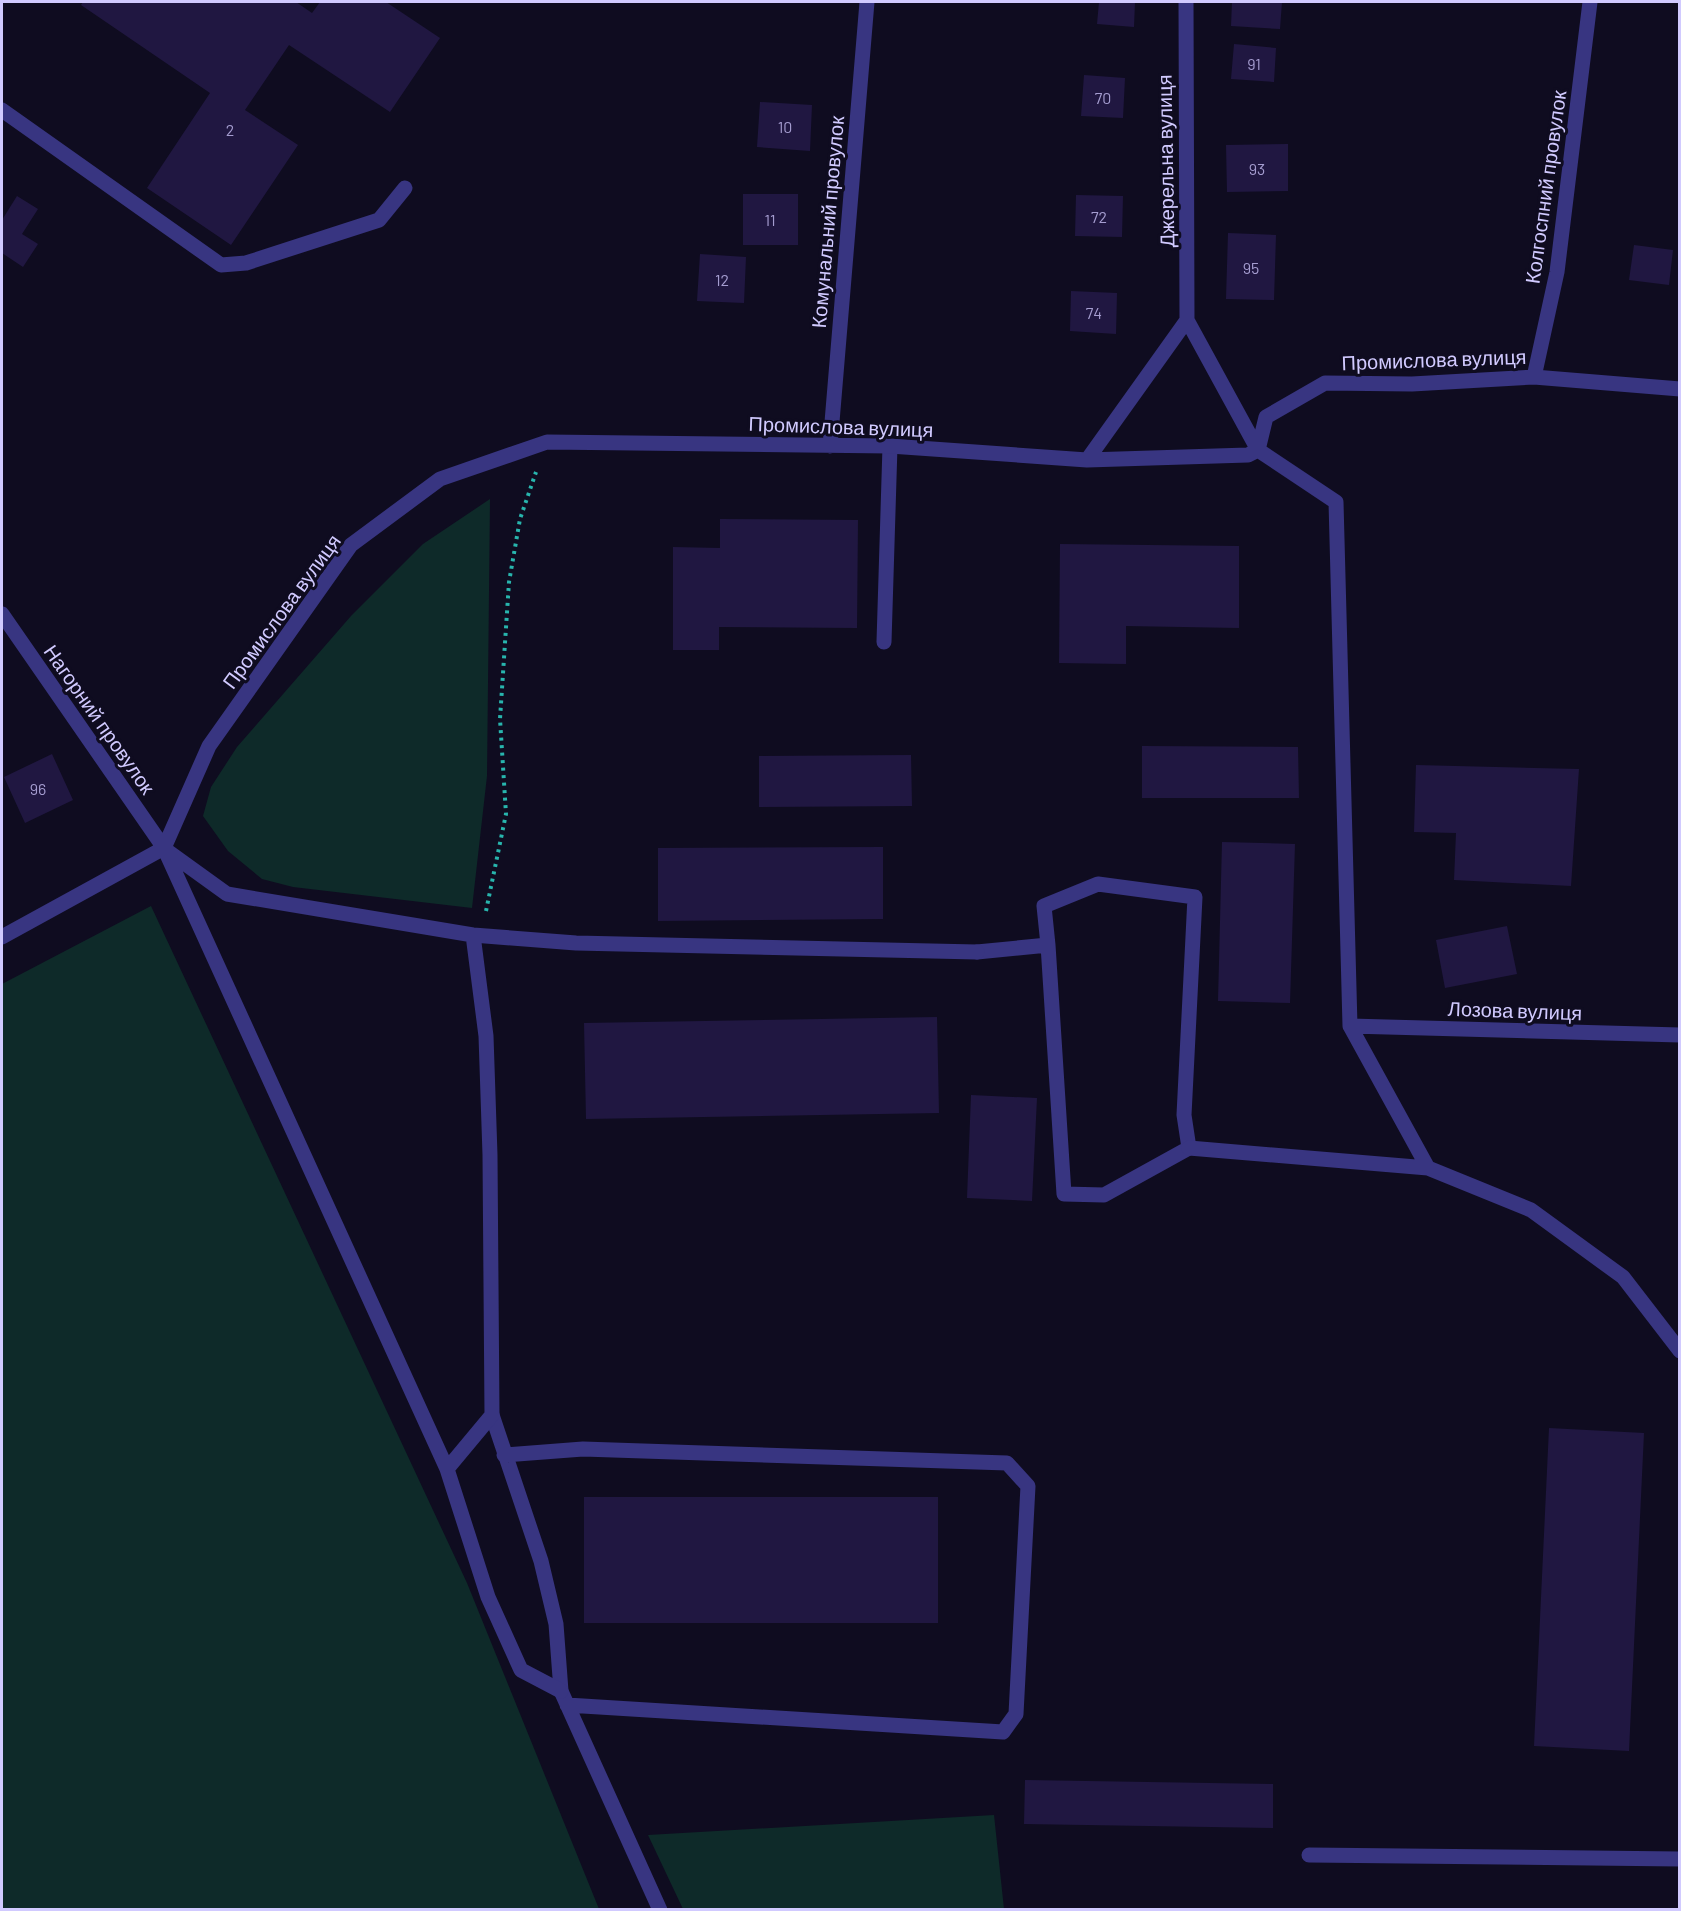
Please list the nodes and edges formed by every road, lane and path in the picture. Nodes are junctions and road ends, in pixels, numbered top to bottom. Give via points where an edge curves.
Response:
1 (867, 2) edge
2 (1186, 2) edge
3 (1590, 2) edge
4 (2, 110) edge
5 (405, 188) dead end
6 (1187, 320) junction
7 (1534, 377) junction
8 (1680, 388) edge
9 (547, 442) junction
10 (830, 446) junction
11 (890, 446) junction
12 (1258, 450) junction
13 (1088, 460) junction
14 (2, 614) edge
15 (884, 642) dead end
16 (164, 848) junction
17 (473, 935) junction
18 (2, 937) edge
19 (1048, 945) junction
20 (1350, 1026) junction
21 (1680, 1035) edge
22 (1190, 1148) junction
23 (1428, 1168) junction
24 (1680, 1351) edge
25 (492, 1415) junction
26 (504, 1455) junction
27 (447, 1469) junction
28 (564, 1698) junction
29 (1309, 1855) dead end
30 (1680, 1859) edge
31 (660, 1910) edge

1 - 10 street, Комунальний провулок
2 - 6 street, Джерельна вулиця
3 - 7 street, Колгоспний провулок via 1557,272
4 - 5 street via 221,265 246,263 379,220
6 - 12 street
6 - 13 street
7 - 8 street, Промислова вулиця
7 - 12 street, Промислова вулиця via 1412,384 1325,383 1266,417
9 - 10 street, Промислова вулиця
9 - 16 street, Промислова вулиця via 440,479 351,545 209,746
9 - 17 path via 520,519 508,582 500,719 506,814 488,908
10 - 11 street, Промислова вулиця
11 - 13 street, Промислова вулиця
11 - 15 street
12 - 13 street, Промислова вулиця via 1248,455
12 - 20 street via 1336,502
14 - 16 street, Нагорний провулок
16 - 17 street via 227,894
16 - 18 street
16 - 27 street
17 - 19 street via 576,943 977,952
17 - 25 street via 486,1036
19 - 22 street via 1064,1194 1104,1195
19 - 22 street via 1044,906 1098,884 1195,897 1184,1115
20 - 21 street, Лозова вулиця
20 - 23 street
22 - 23 street
23 - 24 street via 1531,1210 1623,1277
25 - 26 street
25 - 27 street
26 - 28 street via 541,1561 556,1624
26 - 28 street via 583,1449 1007,1463 1028,1486 1016,1714 1003,1732
27 - 28 street via 488,1597 521,1670
28 - 31 street
29 - 30 street

